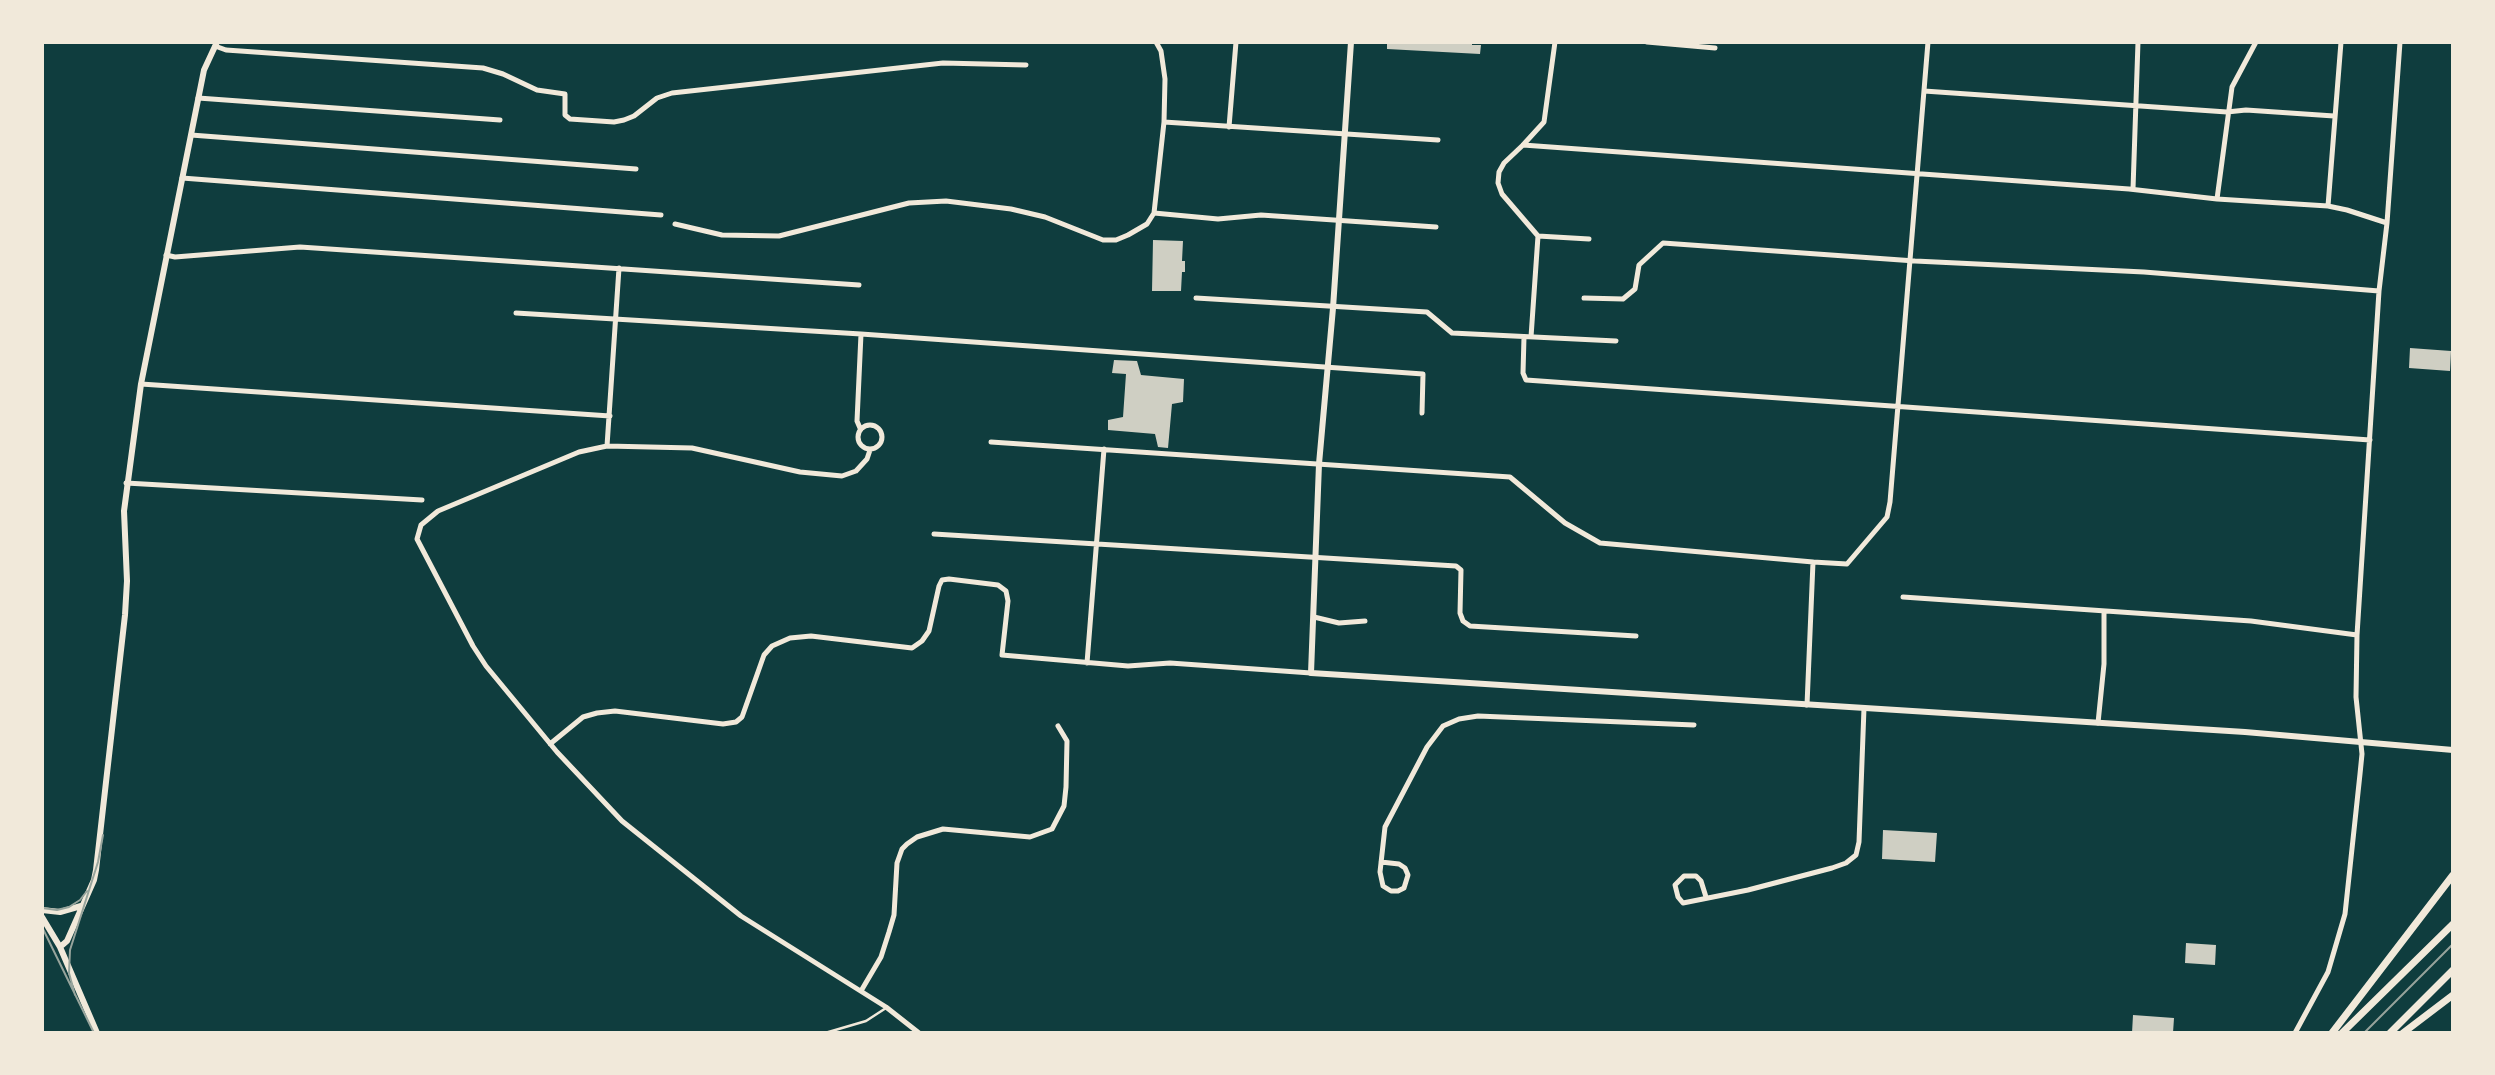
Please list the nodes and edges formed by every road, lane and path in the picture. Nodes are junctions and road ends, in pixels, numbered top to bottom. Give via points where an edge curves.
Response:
1 (1156, 42) edge
2 (1236, 42) edge
3 (1351, 42) edge
4 (1555, 42) edge
5 (1647, 42) edge
6 (1928, 42) edge
7 (2138, 42) edge
8 (2256, 42) edge
9 (2341, 42) edge
10 (2400, 42) edge
11 (216, 44) edge
12 (253, 44) dead end
13 (1715, 48) dead end
14 (251, 52) junction
15 (1026, 65) dead end
16 (1924, 91) junction
17 (198, 98) junction
18 (2136, 105) junction
19 (2227, 112) junction
20 (2334, 116) junction
21 (499, 120) dead end
22 (1164, 122) junction
23 (1230, 127) junction
24 (1345, 134) junction
25 (191, 135) junction
26 (1438, 140) dead end
27 (1524, 145) junction
28 (636, 169) dead end
29 (1918, 174) junction
30 (182, 178) junction
31 (2133, 189) junction
32 (2217, 199) junction
33 (2328, 206) junction
34 (1154, 213) junction
35 (661, 215) dead end
36 (1338, 220) junction
37 (2387, 223) junction
38 (675, 224) dead end
39 (1436, 227) dead end
40 (1538, 236) junction
41 (1589, 239) dead end
42 (166, 255) junction
43 (1910, 261) junction
44 (620, 268) junction
45 (859, 285) dead end
46 (2379, 291) junction
47 (1196, 298) dead end
48 (1584, 298) dead end
49 (1334, 308) junction
50 (516, 313) dead end
51 (615, 319) junction
52 (861, 334) junction
53 (1528, 337) junction
54 (1616, 341) dead end
55 (1328, 367) junction
56 (141, 384) junction
57 (1899, 405) junction
58 (1423, 413) dead end
59 (610, 416) junction
60 (860, 428) junction
61 (2370, 440) junction
62 (992, 442) dead end
63 (607, 446) junction
64 (1104, 449) junction
65 (870, 450) junction
66 (1319, 464) junction
67 (126, 483) junction
68 (422, 500) dead end
69 (934, 534) dead end
70 (1097, 544) junction
71 (1315, 558) junction
72 (1813, 562) junction
73 (1903, 597) dead end
74 (2104, 611) junction
75 (1314, 617) junction
76 (1365, 621) dead end
77 (2357, 635) junction
78 (1636, 636) dead end
79 (1087, 663) junction
80 (1311, 673) junction
81 (1807, 705) junction
82 (1864, 708) junction
83 (2098, 723) junction
84 (1695, 725) dead end
85 (1058, 726) dead end
86 (2361, 742) junction
87 (550, 744) junction
88 (2450, 751) edge
89 (1381, 862) junction
90 (2453, 876) edge
91 (1706, 897) junction
92 (81, 906) junction
93 (42, 910) edge
94 (42, 917) edge
95 (2453, 925) edge
96 (60, 947) junction
97 (2453, 970) edge
98 (861, 991) junction
99 (2453, 995) edge
100 (886, 1007) junction
101 (97, 1033) edge
102 (825, 1033) edge
103 (919, 1033) edge
104 (2295, 1033) edge
105 (2332, 1033) edge
106 (2342, 1033) edge
107 (2390, 1033) edge
108 (2403, 1033) edge

1 - 22 street via 1165,79
2 - 23 street
3 - 24 street
4 - 27 street via 1547,114
5 - 13 street
6 - 16 street
7 - 18 street
8 - 19 street via 2232,87
9 - 20 street
10 - 37 street
11 - 14 street via 226,50
11 - 17 street
12 - 14 street
14 - 15 street via 463,65 503,74 537,90 565,94 565,115 570,119 614,122 634,116 672,93 943,62
16 - 18 street
16 - 29 street
17 - 21 street
17 - 25 street
18 - 19 street
18 - 31 street
19 - 20 street
19 - 32 street
20 - 33 street
22 - 23 street
22 - 34 street
23 - 24 street
24 - 26 street
24 - 36 street
25 - 28 street
25 - 30 street
27 - 29 street
27 - 40 street via 1504,163 1498,183
29 - 31 street
29 - 43 street
30 - 35 street
30 - 42 street
31 - 32 street
32 - 33 street
33 - 37 street
34 - 36 street via 1218,219 1261,215
34 - 38 street via 1147,224 1116,240 1103,240 1045,217 946,201 909,203 779,236 723,234
36 - 39 street
36 - 49 street
37 - 46 street
40 - 41 street
40 - 53 street
42 - 44 street via 300,247
42 - 56 street
43 - 46 street via 2144,272
43 - 48 street via 1663,243 1639,265 1635,289 1623,299
43 - 57 street
44 - 45 street
44 - 51 street
46 - 61 street
47 - 49 street
49 - 53 street via 1427,312 1452,333
49 - 55 street
50 - 51 street
51 - 52 street
51 - 59 street
52 - 55 street
52 - 60 street
53 - 54 street
53 - 57 street via 1526,380
55 - 58 street via 1423,374
55 - 66 street
56 - 59 street
56 - 67 street
57 - 61 street
57 - 72 street via 1886,517 1847,564
59 - 63 street
60 - 65 street via 860,445
60 - 65 street via 870,424 880,429 880,445
61 - 77 street
62 - 64 street
63 - 65 street via 692,448 842,477 856,471
63 - 87 street via 520,475 438,512 421,524 417,539 473,646
64 - 66 street
64 - 70 street
66 - 71 street
66 - 72 street via 1510,477 1565,523 1600,543
67 - 68 street
67 - 92 street via 125,615 96,870
69 - 70 street
70 - 71 street
70 - 79 street
71 - 75 street
71 - 78 street via 1456,566 1461,570 1460,613 1470,626
72 - 81 street
73 - 74 street
74 - 77 street via 2251,621
74 - 83 street
75 - 76 street via 1339,623
75 - 80 street
77 - 86 street
79 - 80 street via 1170,663
79 - 87 street via 1002,655 1006,591 998,585 942,580 929,631 912,648 811,636 772,646 736,722 606,712 583,718
80 - 81 street
81 - 82 street
82 - 83 street
82 - 91 street via 1856,855 1832,868
83 - 86 street
84 - 89 street via 1459,719 1443,726 1427,747 1393,809 1385,827
85 - 98 street via 1067,741 1066,787 1064,806 1052,828 1030,837 943,829 907,844 897,863 889,932
86 - 88 street
86 - 104 street via 2344,914 2328,972
87 - 98 street via 622,821 687,874 741,916
89 - 89 street via 1382,886 1391,891 1404,888 1405,868
90 - 105 main road
91 - 91 street via 1683,903 1675,885 1684,876 1696,876
92 - 93 street via 60,912
92 - 96 street
94 - 96 street
95 - 106 main road
96 - 101 street
97 - 107 main road
98 - 100 street
99 - 108 main road
100 - 102 lane via 866,1021
100 - 103 street

